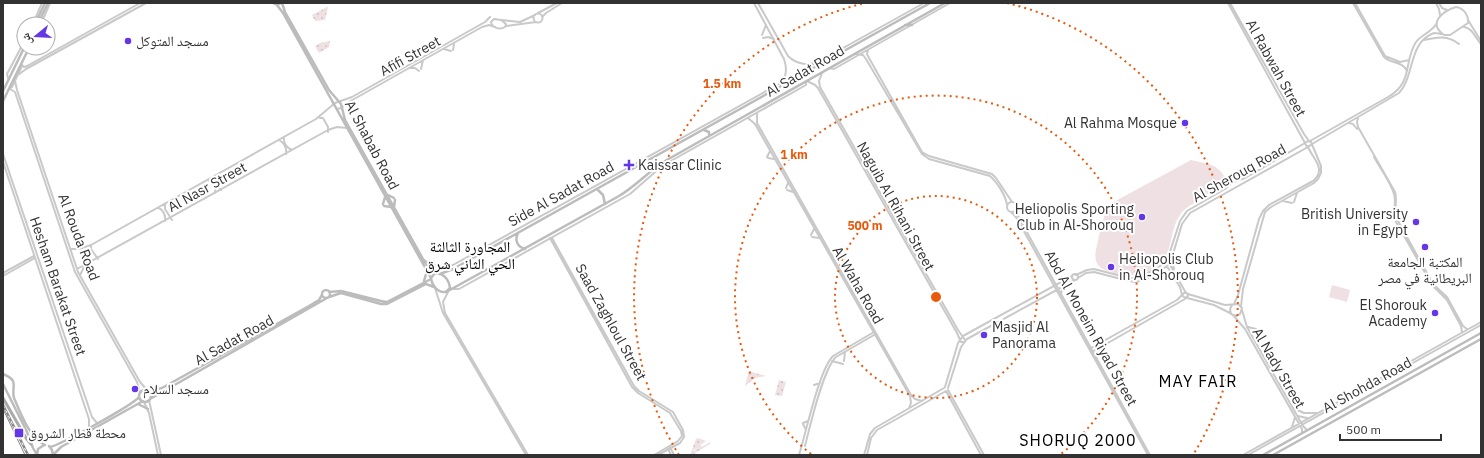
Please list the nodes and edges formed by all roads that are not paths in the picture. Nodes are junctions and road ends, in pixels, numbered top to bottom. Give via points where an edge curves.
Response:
1 (46, 3) edge
2 (146, 3) edge
3 (273, 3) edge
4 (282, 3) edge
5 (557, 3) edge
6 (562, 3) edge
7 (754, 3) edge
8 (758, 3) edge
9 (924, 3) edge
10 (930, 3) edge
11 (945, 3) edge
12 (950, 3) edge
13 (1229, 3) edge
14 (1354, 3) edge
15 (1438, 4) edge
16 (139, 5) edge
17 (277, 5) junction
18 (911, 11) junction
19 (1448, 11) junction
20 (536, 14) junction
21 (926, 14) junction
22 (908, 15) junction
23 (1440, 15) junction
24 (40, 16) edge
25 (40, 16) edge
26 (490, 17) dead end
27 (542, 17) junction
28 (924, 18) junction
29 (490, 20) junction
30 (501, 20) junction
31 (510, 20) junction
32 (894, 20) junction
33 (898, 20) junction
34 (1468, 20) junction
35 (536, 22) junction
36 (766, 24) junction
37 (1437, 24) junction
38 (511, 25) junction
39 (905, 25) junction
40 (912, 25) junction
41 (495, 27) junction
42 (505, 27) junction
43 (1462, 27) junction
44 (884, 29) junction
45 (897, 30) junction
46 (875, 34) junction
47 (1443, 34) junction
48 (762, 35) dead end
49 (888, 35) junction
50 (894, 35) junction
51 (1476, 36) junction
52 (763, 38) dead end
53 (774, 40) junction
54 (879, 40) junction
55 (1423, 40) junction
56 (1481, 41) edge
57 (455, 42) junction
58 (1459, 44) dead end
59 (1481, 44) edge
60 (443, 49) junction
61 (868, 50) junction
62 (57, 51) joint
63 (855, 54) junction
64 (1412, 54) junction
65 (1415, 54) junction
66 (859, 55) junction
67 (17, 56) edge
68 (20, 56) edge
69 (25, 56) edge
70 (46, 56) edge
71 (789, 58) junction
72 (868, 59) junction
73 (424, 60) junction
74 (1410, 60) junction
75 (785, 62) junction
76 (22, 63) junction
77 (1400, 63) junction
78 (813, 64) junction
79 (822, 64) junction
80 (28, 67) junction
81 (408, 68) junction
82 (829, 68) junction
83 (1407, 71) junction
84 (822, 72) junction
85 (18, 75) junction
86 (8, 78) junction
87 (15, 81) junction
88 (806, 81) junction
89 (378, 84) junction
90 (819, 88) junction
91 (9, 89) junction
92 (771, 89) junction
93 (4, 90) edge
94 (16, 91) junction
95 (767, 94) junction
96 (1386, 100) junction
97 (3, 101) edge
98 (340, 102) junction
99 (346, 102) junction
100 (334, 104) junction
101 (342, 107) junction
102 (337, 109) junction
103 (757, 112) junction
104 (1361, 114) junction
105 (319, 118) junction
106 (742, 118) junction
107 (747, 118) junction
108 (1358, 118) junction
109 (1349, 123) junction
110 (757, 124) junction
111 (712, 125) junction
112 (347, 128) junction
113 (704, 130) junction
114 (328, 131) junction
115 (717, 132) junction
116 (690, 134) junction
117 (1303, 134) junction
118 (694, 135) junction
119 (284, 137) junction
120 (708, 137) junction
121 (278, 140) junction
122 (1309, 141) junction
123 (1305, 143) junction
124 (1311, 144) junction
125 (1308, 147) junction
126 (292, 150) junction
127 (770, 150) junction
128 (1370, 150) junction
129 (3, 154) edge
130 (286, 154) junction
131 (651, 157) junction
132 (775, 159) junction
133 (3, 162) edge
134 (620, 173) junction
135 (625, 173) junction
136 (214, 176) junction
137 (645, 177) junction
138 (208, 180) junction
139 (645, 181) junction
140 (788, 181) junction
141 (1303, 188) junction
142 (596, 189) junction
143 (222, 190) junction
144 (793, 192) junction
145 (1298, 192) junction
146 (215, 193) junction
147 (386, 195) junction
148 (621, 197) junction
149 (1008, 200) junction
150 (53, 201) junction
151 (1282, 201) junction
152 (1012, 202) junction
153 (165, 204) junction
154 (566, 204) junction
155 (605, 204) junction
156 (1007, 205) junction
157 (158, 208) junction
158 (393, 208) junction
159 (21, 210) junction
160 (1016, 210) junction
161 (1011, 212) junction
162 (1016, 214) junction
163 (172, 219) junction
164 (1261, 220) junction
165 (165, 221) junction
166 (531, 224) junction
167 (563, 228) junction
168 (814, 228) junction
169 (562, 232) junction
170 (518, 233) junction
171 (551, 238) junction
172 (820, 238) junction
173 (538, 241) junction
174 (543, 242) junction
175 (91, 245) junction
176 (487, 246) junction
177 (492, 247) junction
178 (32, 249) junction
179 (70, 249) junction
180 (525, 249) junction
181 (36, 256) junction
182 (71, 257) junction
183 (1172, 257) junction
184 (98, 259) junction
185 (423, 259) junction
186 (29, 260) junction
187 (1166, 262) junction
188 (1170, 264) junction
189 (38, 265) junction
190 (86, 265) junction
191 (453, 265) junction
192 (1167, 267) junction
193 (453, 269) junction
194 (76, 270) junction
195 (427, 270) junction
196 (1174, 272) junction
197 (439, 273) junction
198 (3, 274) edge
199 (1076, 275) junction
200 (80, 276) junction
201 (1072, 276) junction
202 (431, 278) junction
203 (1078, 278) junction
204 (1122, 278) junction
205 (472, 280) junction
206 (1075, 280) junction
207 (424, 282) junction
208 (1065, 285) junction
209 (434, 287) junction
210 (1057, 287) junction
211 (448, 291) junction
212 (329, 292) junction
213 (1061, 292) junction
214 (48, 293) junction
215 (1187, 294) junction
216 (322, 295) junction
217 (1182, 295) junction
218 (328, 298) junction
219 (397, 298) junction
220 (1186, 298) junction
221 (1233, 304) junction
222 (1450, 304) junction
223 (1241, 306) junction
224 (306, 309) junction
225 (1242, 310) junction
226 (1070, 311) junction
227 (1232, 314) junction
228 (1143, 321) junction
229 (105, 324) junction
230 (985, 324) junction
231 (1480, 324) edge
232 (870, 327) junction
233 (987, 327) junction
234 (1247, 327) junction
235 (955, 328) junction
236 (108, 329) junction
237 (1467, 329) junction
238 (1462, 332) junction
239 (875, 333) junction
240 (1481, 333) edge
241 (963, 336) junction
242 (868, 337) junction
243 (1481, 339) edge
244 (959, 340) junction
245 (878, 341) junction
246 (965, 341) junction
247 (1255, 341) junction
248 (1449, 341) junction
249 (1090, 349) junction
250 (845, 352) junction
251 (1092, 352) junction
252 (221, 357) junction
253 (889, 358) junction
254 (832, 361) junction
255 (1266, 363) junction
256 (1268, 366) junction
257 (4, 374) edge
258 (1379, 380) junction
259 (820, 382) junction
260 (3, 384) edge
261 (814, 385) dead end
262 (944, 388) junction
263 (147, 390) junction
264 (947, 390) junction
265 (13, 392) junction
266 (140, 392) junction
267 (8, 393) junction
268 (1374, 393) junction
269 (909, 394) junction
270 (1382, 394) junction
271 (139, 397) junction
272 (4, 399) edge
273 (150, 399) junction
274 (1362, 400) junction
275 (1371, 400) junction
276 (143, 401) junction
277 (922, 401) junction
278 (138, 404) junction
279 (909, 408) junction
280 (1293, 408) junction
281 (148, 410) junction
282 (119, 412) junction
283 (1319, 412) junction
284 (1296, 416) junction
285 (90, 418) junction
286 (1308, 418) junction
287 (809, 420) junction
288 (96, 423) junction
289 (1301, 424) junction
290 (89, 428) junction
291 (1291, 428) junction
292 (1309, 430) junction
293 (806, 431) junction
294 (83, 433) junction
295 (1302, 433) junction
296 (71, 440) junction
297 (156, 441) junction
298 (31, 444) junction
299 (45, 445) junction
300 (804, 446) junction
301 (50, 447) junction
302 (670, 451) edge
303 (37, 455) edge
304 (53, 455) edge
305 (159, 455) edge
306 (527, 455) edge
307 (654, 455) edge
308 (658, 455) edge
309 (799, 455) edge
310 (865, 455) edge
311 (983, 455) edge
312 (1149, 455) edge
313 (1243, 455) edge
314 (1248, 455) edge
315 (1263, 455) edge
316 (1273, 455) edge

1 - 24 main road
1 - 25 street
2 - 16 street
3 - 17 main road
4 - 17 main road
4 - 98 main road, Al Shabab Road via 329,90
5 - 20 street
6 - 27 street
7 - 36 street
8 - 71 street
9 - 18 street
10 - 22 main road, Al Sadat Road
11 - 21 main road, Al Sadat Road
12 - 28 street
13 - 117 street, Al Rabwah Street
14 - 77 street via 1385,56
15 - 19 street
15 - 23 street
16 - 62 street
17 - 100 main road, Al Shabab Road
18 - 22 main road
18 - 32 street
19 - 23 street
19 - 34 street via 1460,8
20 - 27 street
20 - 31 street via 522,22
20 - 35 street via 533,19
21 - 28 main road
21 - 39 main road, Al Sadat Road
22 - 33 main road, Al Sadat Road
23 - 37 street
26 - 29 street
27 - 35 street via 540,22
28 - 40 street
29 - 30 street
29 - 41 street
29 - 89 street, Afifi Street
30 - 31 street
30 - 42 street via 506,23
31 - 38 street
32 - 33 main road
32 - 78 street
33 - 44 main road, Al Sadat Road
34 - 43 street
34 - 51 street
35 - 38 street
36 - 48 street
36 - 53 street
37 - 47 street
37 - 64 street via 1433,30 1417,40
38 - 42 street
39 - 40 main road
39 - 45 main road, Al Sadat Road
40 - 50 street
41 - 42 street, Afifi Street
41 - 57 street, Afifi Street via 484,26
43 - 47 street via 1450,35
43 - 51 street via 1470,29
44 - 46 main road, Al Sadat Road
44 - 49 main road via 884,34
45 - 49 main road, Al Sadat Road
45 - 50 main road
46 - 54 main road via 880,35
46 - 79 main road, Al Sadat Road
47 - 55 street via 1434,33
49 - 54 main road, Al Sadat Road
50 - 61 street
51 - 56 street
51 - 59 street
52 - 53 street
53 - 75 street
54 - 63 main road, Al Sadat Road
55 - 58 street via 1440,37 1449,38
55 - 65 street
57 - 60 street, Afifi Street
57 - 60 street via 452,50
60 - 73 street, Afifi Street
61 - 66 street
61 - 72 street
62 - 80 street
63 - 66 street
63 - 82 main road, Al Sadat Road
64 - 65 street
64 - 74 street
65 - 96 street via 1404,87 1397,95
66 - 72 street
66 - 82 street via 834,69
67 - 86 street via 7,74
68 - 86 main road
69 - 76 main road
70 - 80 street
71 - 75 street
71 - 78 street via 800,63
72 - 149 street via 922,152 956,165 992,174
73 - 81 street, Afifi Street
73 - 81 street via 420,70
74 - 77 street
74 - 83 street
75 - 92 street, Side Al Sadat Road via 783,80
76 - 80 street via 24,67
76 - 85 street
76 - 91 main road
77 - 83 street
78 - 79 main road
79 - 95 main road, Al Sadat Road
80 - 85 street
81 - 89 street, Afifi Street
82 - 84 main road, Al Sadat Road
83 - 96 street via 1401,87
84 - 88 main road, Al Sadat Road
84 - 90 street
85 - 87 street
86 - 93 main road
87 - 91 street
87 - 94 street, Al Rouda Road
88 - 90 street, Naguib Al Rihani Street
88 - 103 street via 806,85
88 - 106 main road, Al Sadat Road
89 - 99 street, Afifi Street
90 - 235 street, Naguib Al Rihani Street
91 - 94 street
91 - 97 main road
92 - 95 main road
92 - 116 street, Side Al Sadat Road
94 - 150 street, Al Rouda Road
95 - 111 main road, Al Sadat Road
96 - 104 street
98 - 99 street, Afifi Street
98 - 100 street, Afifi Street
98 - 101 main road, Al Shabab Road
99 - 101 street, Afifi Street
100 - 102 main road, Al Shabab Road
100 - 105 street, Al Nasr Street
101 - 102 street, Afifi Street
101 - 147 main road, Al Shabab Road via 345,120
102 - 112 main road, Al Shabab Road
103 - 107 street
103 - 110 street, Al Waha Road
104 - 108 street
104 - 122 street
105 - 114 street via 324,119
105 - 119 street, Al Nasr Street
106 - 107 street
106 - 115 main road, Al Sadat Road
107 - 110 street, Al Waha Road
107 - 139 street via 662,166
108 - 109 street
108 - 128 street via 1358,127
109 - 124 street
109 - 128 street via 1356,128
110 - 127 street, Al Waha Road
110 - 239 street, Al Waha Road
111 - 113 main road, Al Sadat Road
111 - 115 main road via 712,130
112 - 114 street, Al Nasr Street via 339,127
112 - 147 main road, Al Shabab Road
113 - 118 main road, Al Sadat Road
113 - 120 main road via 708,132
114 - 126 street, Al Nasr Street
115 - 120 main road, Al Sadat Road
116 - 118 main road
116 - 131 street, Side Al Sadat Road
117 - 122 street, Al Rabwah Street
117 - 123 street, Al Rabwah Street
118 - 131 main road, Al Sadat Road
119 - 121 street, Al Nasr Street
119 - 126 street via 287,147
120 - 137 main road, Al Sadat Road via 660,164
121 - 130 street via 286,148
121 - 136 street, Al Nasr Street
122 - 123 street, Al Sherouq Road
122 - 124 street, Al Rabwah Street
123 - 125 street, Al Rabwah Street
123 - 187 street, Al Sherouq Road via 1245,178 1233,182 1187,211 1180,222
124 - 125 street, Al Sherouq Road
124 - 141 street, Al Rabwah Street via 1321,173 1316,182
125 - 141 street, Al Rabwah Street via 1319,170 1314,179
125 - 183 street, Al Sherouq Road via 1190,213 1182,224
126 - 130 street, Al Nasr Street
127 - 132 street, Al Waha Road
127 - 132 street via 768,157
128 - 222 street via 1396,196 1396,216 1403,232 1435,287 1446,295
129 - 159 street, Hesham Barakat Street
130 - 143 street, Al Nasr Street
131 - 134 street, Side Al Sadat Road
131 - 135 main road, Al Sadat Road
132 - 140 street, Al Waha Road
133 - 159 street, Hesham Barakat Street
134 - 135 main road
134 - 154 street, Side Al Sadat Road
135 - 142 main road, Al Sadat Road
136 - 138 street, Al Nasr Street
136 - 143 street via 214,181
137 - 139 main road
137 - 148 main road, Al Sadat Road
138 - 146 street via 215,187
138 - 153 street, Al Nasr Street
139 - 148 street via 634,192
140 - 144 street, Al Waha Road
140 - 144 street via 786,189
141 - 145 street
141 - 164 street via 1267,207
142 - 154 main road, Al Sadat Road
142 - 155 main road via 603,196
143 - 146 street, Al Nasr Street
144 - 168 street, Al Waha Road
145 - 151 street
145 - 151 street via 1293,202
146 - 163 street, Al Nasr Street
147 - 158 main road, Al Shabab Road
147 - 158 main road via 395,199
147 - 158 main road via 383,205
148 - 155 main road, Al Sadat Road
148 - 169 street
149 - 152 street
149 - 156 street
150 - 179 street, Al Rouda Road
150 - 182 street, Al Rouda Road
151 - 164 street via 1267,210
152 - 156 street
152 - 160 street via 1016,205
153 - 157 street, Al Nasr Street
153 - 163 street via 165,209
154 - 166 main road, Al Sadat Road
155 - 167 main road, Al Sadat Road
156 - 161 street via 1007,210
157 - 165 street via 165,215
157 - 175 street, Al Nasr Street
158 - 185 main road, Al Shabab Road
158 - 195 main road, Al Shabab Road
159 - 178 street, Hesham Barakat Street
159 - 181 street, Hesham Barakat Street
160 - 161 street
160 - 162 street, Abd Al Moneim Riyad Street
161 - 162 street, Abd Al Moneim Riyad Street
162 - 210 street, Abd Al Moneim Riyad Street
163 - 165 street, Al Nasr Street
164 - 221 street via 1239,294
164 - 223 street
165 - 184 street, Al Nasr Street
166 - 170 main road, Al Sadat Road
166 - 176 street, Side Al Sadat Road
167 - 169 main road
167 - 173 main road, Al Sadat Road
168 - 172 street, Al Waha Road
168 - 172 street via 812,236
169 - 171 street
170 - 177 main road, Al Sadat Road
170 - 180 main road via 517,244
171 - 174 street
171 - 302 street, Saad Zaghloul Street via 634,386 675,414 684,432 680,444
172 - 232 street, Al Waha Road
173 - 174 main road
173 - 180 main road, Al Sadat Road
174 - 205 street
175 - 179 street, Al Nasr Street
175 - 184 street
176 - 177 main road
176 - 191 street, Side Al Sadat Road
177 - 193 main road, Al Sadat Road
178 - 181 street, Hesham Barakat Street
178 - 186 street
179 - 182 street, Al Rouda Road
180 - 205 main road, Al Sadat Road
181 - 186 street
181 - 189 street, Hesham Barakat Street
181 - 214 street, Hesham Barakat Street
182 - 194 street, Al Rouda Road
183 - 188 street, Al Sherouq Road
183 - 196 street
184 - 190 street, Al Nasr Street
185 - 191 street, Side Al Sadat Road via 438,267
185 - 197 main road, Al Shabab Road via 428,267
186 - 189 street
186 - 198 street
187 - 188 street
187 - 192 street
187 - 204 street, Al Sherouq Road via 1142,277
188 - 192 street, Al Sherouq Road
188 - 196 street
189 - 214 street, Hesham Barakat Street
190 - 194 street, Al Nasr Street
190 - 200 street
191 - 193 main road
192 - 204 street, Al Sherouq Road via 1144,280 1133,282
192 - 217 street
193 - 197 main road, Al Sadat Road
194 - 200 street, Al Rouda Road
194 - 229 street, Al Rouda Road
195 - 202 main road, Al Shabab Road
195 - 207 main road
196 - 215 street
197 - 202 main road via 433,274
197 - 211 main road via 449,283
199 - 201 street
199 - 203 street
199 - 204 street, Al Sherouq Road via 1094,269
200 - 229 street, Al Rouda Road
201 - 206 street
201 - 210 street
202 - 207 main road, Al Sadat Road
202 - 209 main road
203 - 204 street, Al Sherouq Road via 1094,272
203 - 206 street
205 - 211 main road, Al Sadat Road
206 - 208 street
207 - 219 main road, Al Sadat Road
208 - 210 street
208 - 213 street
209 - 211 main road via 443,293
209 - 219 main road, Al Sadat Road via 426,284
209 - 306 street via 443,313
210 - 213 street, Abd Al Moneim Riyad Street
210 - 226 street, Abd Al Moneim Riyad Street
210 - 230 street
210 - 233 street
211 - 306 street via 443,302 445,313
212 - 216 main road via 325,291
212 - 218 main road
212 - 219 main road, Al Sadat Road via 341,291 384,302
213 - 226 street, Abd Al Moneim Riyad Street
214 - 285 street, Hesham Barakat Street
215 - 217 street
215 - 220 street
215 - 221 street via 1223,305
216 - 218 main road
216 - 224 main road, Al Sadat Road
217 - 220 street
217 - 228 street
218 - 219 main road, Al Sadat Road via 341,293 384,305
218 - 224 main road, Al Sadat Road
220 - 227 street via 1216,306
220 - 228 street
221 - 223 street
221 - 227 street via 1230,309
222 - 237 street
222 - 238 street
223 - 225 street
224 - 252 main road, Al Sadat Road
225 - 227 street via 1239,315
225 - 234 street, Al Nady Street
226 - 249 street, Abd Al Moneim Riyad Street
227 - 255 street, Al Nady Street via 1245,329
228 - 249 street
228 - 251 street
229 - 236 street, Al Rouda Road
230 - 233 street
230 - 241 street
231 - 237 street
231 - 248 street
232 - 239 street, Al Waha Road
232 - 242 street
233 - 246 street
234 - 247 street, Al Nady Street
234 - 247 street via 1257,331
235 - 241 street, Naguib Al Rihani Street
235 - 244 street, Naguib Al Rihani Street
236 - 263 street, Al Rouda Road
236 - 266 street, Al Rouda Road
237 - 238 street
238 - 248 street
239 - 242 street
239 - 245 street, Al Waha Road
239 - 253 street, Al Waha Road
240 - 268 main road, Al Shohda Road
241 - 244 street
241 - 246 street, Naguib Al Rihani Street
242 - 245 street
242 - 250 street
242 - 259 street via 833,356
243 - 270 main road, Al Shohda Road
244 - 246 street
244 - 262 street
245 - 253 street, Al Waha Road
246 - 264 street
247 - 255 street, Al Nady Street
248 - 258 street
249 - 251 street, Abd Al Moneim Riyad Street
250 - 254 street
250 - 254 street via 843,362
251 - 312 street, Abd Al Moneim Riyad Street
252 - 263 main road, Al Sadat Road via 159,390
252 - 273 main road, Al Sadat Road
253 - 269 street, Al Waha Road
254 - 300 street
255 - 256 street, Al Nady Street
256 - 280 street, Al Nady Street
256 - 284 street, Al Nady Street
257 - 265 main road via 13,380
258 - 283 street
258 - 289 street
259 - 261 street
259 - 287 street
260 - 267 main road
262 - 264 street via 947,386
262 - 277 street
263 - 266 main road
263 - 273 main road
264 - 310 street via 877,430
264 - 311 street
265 - 267 main road
265 - 299 main road via 32,434 37,441
266 - 271 main road
267 - 298 main road
268 - 270 main road via 1376,396
268 - 274 main road, Al Shohda Road
269 - 277 street, Al Waha Road
269 - 279 street, Al Waha Road
270 - 275 main road, Al Shohda Road
271 - 276 main road
271 - 282 main road
272 - 298 main road
273 - 276 main road
273 - 297 street
274 - 275 main road
274 - 292 main road, Al Shohda Road
275 - 316 main road, Al Shohda Road
276 - 278 main road
276 - 281 street
277 - 279 street
278 - 281 main road
278 - 282 main road
279 - 310 street via 873,430
280 - 283 street via 1304,413
280 - 284 street, Al Nady Street
281 - 297 street
282 - 288 main road
282 - 294 main road
283 - 286 street
284 - 286 street
284 - 289 street, Al Nady Street
284 - 291 street
285 - 288 street, Hesham Barakat Street
285 - 290 street, Hesham Barakat Street
286 - 289 street
287 - 293 street
287 - 293 street via 803,424
288 - 290 main road
289 - 291 street
289 - 292 street, Al Nady Street
289 - 295 street, Al Nady Street
289 - 314 street
290 - 294 main road
291 - 313 street
292 - 295 main road, Al Shohda Road
293 - 300 street
294 - 296 main road
295 - 315 main road, Al Shohda Road
296 - 301 main road
296 - 304 main road
297 - 305 street
298 - 303 main road
299 - 301 main road
299 - 303 main road via 38,449
300 - 309 street
301 - 304 main road
302 - 307 street, Saad Zaghloul Street
302 - 308 street, Saad Zaghloul Street

